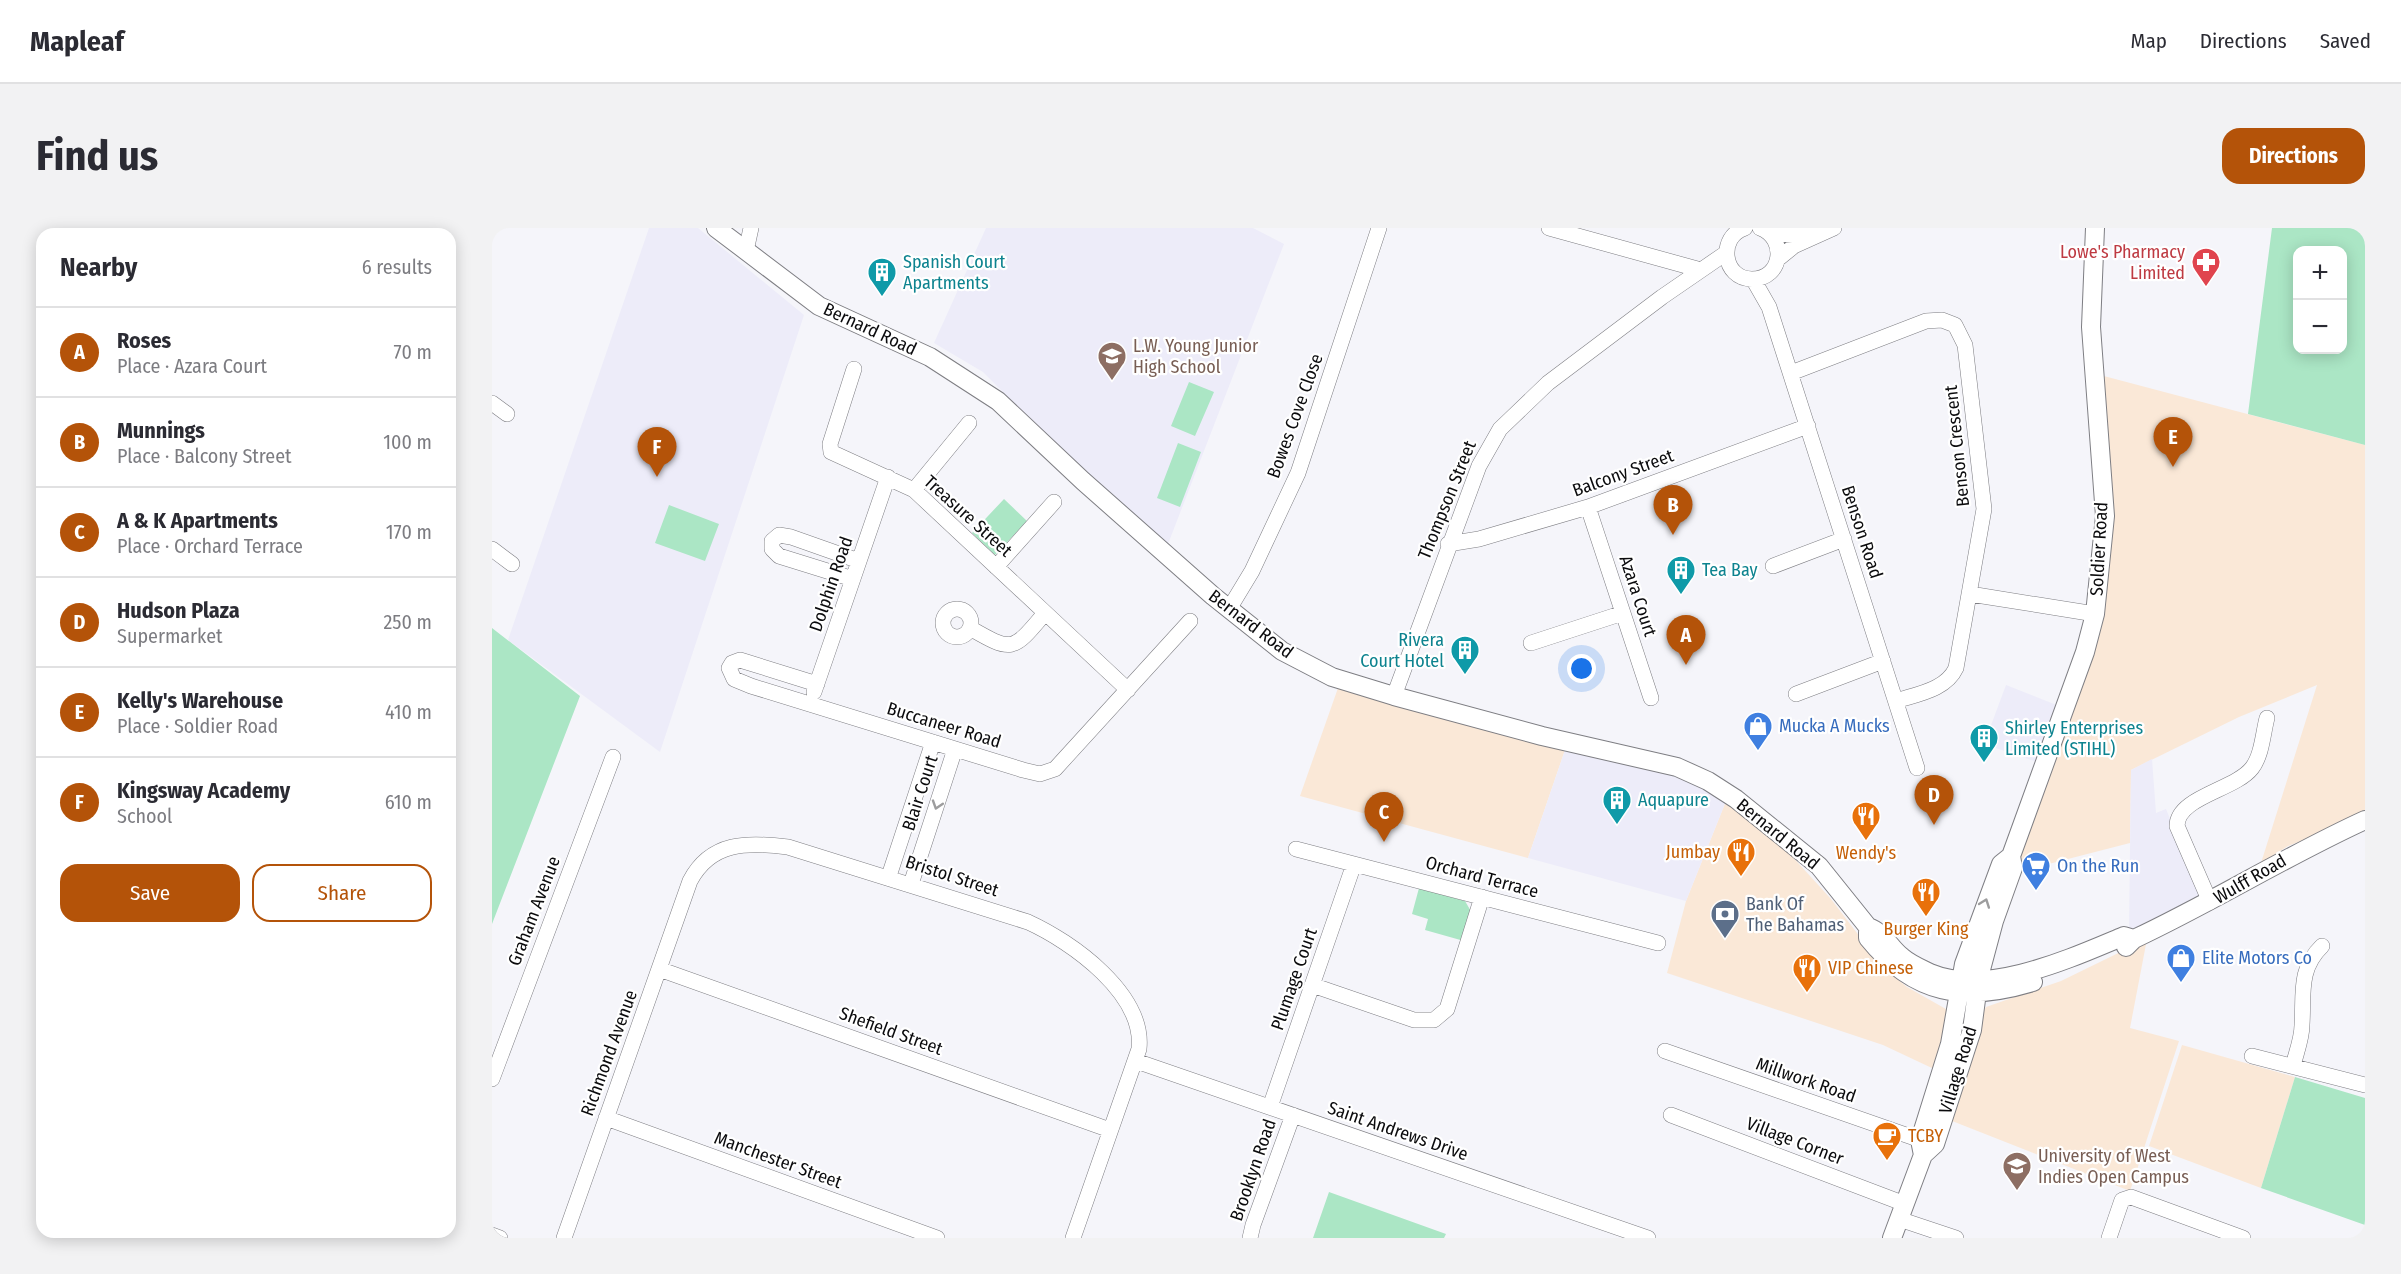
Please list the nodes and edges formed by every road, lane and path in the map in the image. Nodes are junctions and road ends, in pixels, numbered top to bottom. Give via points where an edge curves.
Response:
1 (716, 228) edge
2 (751, 228) edge
3 (1379, 228) edge
4 (1549, 228) edge
5 (2095, 228) edge
6 (1831, 229) edge
7 (1738, 230) edge
8 (1765, 230) edge
9 (746, 250) junction
10 (1726, 253) junction
11 (1778, 259) junction
12 (1703, 269) junction
13 (1731, 269) junction
14 (1769, 274) junction
15 (1753, 279) junction
16 (1769, 307) junction
17 (854, 369) dead end
18 (1791, 373) junction
19 (492, 403) edge
20 (507, 414) dead end
21 (969, 423) dead end
22 (1808, 426) junction
23 (888, 477) junction
24 (914, 490) junction
25 (1054, 502) dead end
26 (1588, 507) junction
27 (1844, 539) junction
28 (1448, 544) junction
29 (492, 549) edge
30 (859, 561) junction
31 (512, 564) dead end
32 (1773, 566) dead end
33 (996, 567) junction
34 (853, 579) junction
35 (1970, 594) junction
36 (1229, 609) junction
37 (1045, 613) junction
38 (1623, 613) junction
39 (2095, 614) junction
40 (1190, 621) dead end
41 (970, 628) dead end
42 (1531, 643) dead end
43 (1883, 662) junction
44 (817, 684) junction
45 (1128, 690) junction
46 (1796, 694) dead end
47 (1395, 696) junction
48 (1651, 698) dead end
49 (1896, 701) junction
50 (810, 704) junction
51 (2267, 718) dead end
52 (933, 742) junction
53 (955, 749) junction
54 (613, 757) dead end
55 (1917, 768) dead end
56 (2365, 820) edge
57 (1296, 849) dead end
58 (1354, 864) junction
59 (889, 876) junction
60 (690, 881) joint
61 (911, 884) junction
62 (1482, 897) junction
63 (2210, 902) junction
64 (1658, 942) dead end
65 (2322, 946) dead end
66 (659, 969) junction
67 (1312, 985) junction
68 (1969, 986) junction
69 (1665, 1052) dead end
70 (2252, 1056) dead end
71 (1136, 1061) junction
72 (2293, 1066) junction
73 (492, 1079) edge
74 (2365, 1085) edge
75 (1270, 1107) junction
76 (1671, 1114) dead end
77 (1293, 1115) junction
78 (606, 1118) junction
79 (1110, 1130) junction
80 (1926, 1147) junction
81 (1902, 1211) junction
82 (492, 1235) edge
83 (500, 1238) edge
84 (564, 1238) edge
85 (937, 1238) edge
86 (1073, 1238) edge
87 (1250, 1238) edge
88 (1648, 1238) edge
89 (1892, 1238) edge
90 (1956, 1238) edge
91 (2109, 1238) edge
92 (2243, 1238) edge

1 - 9 main road, Bernard Road
2 - 9 street
3 - 36 street, Bowes Cove Close via 1298,473 1252,571
4 - 12 street
5 - 39 main road, Soldier Road via 2091,327 2105,520
6 - 8 street via 1793,235
6 - 11 street via 1794,246
7 - 10 street
8 - 11 street via 1777,242
9 - 36 main road, Bernard Road via 819,306 930,357 998,401
10 - 12 street, Thompson Street
10 - 13 street
11 - 14 street
12 - 13 street
12 - 28 street, Thompson Street via 1548,383 1512,416 1479,466
13 - 15 street
14 - 15 street
14 - 16 street
15 - 16 street
16 - 18 street, Benson Road
17 - 23 street, Treasure Street via 830,448 834,455
18 - 22 street, Benson Road
18 - 35 street, Benson Crescent via 1926,321 1949,321 1959,330 1967,357 1983,493 1983,525
19 - 20 street
21 - 24 street
22 - 26 street, Balcony Street
22 - 27 street, Benson Road
23 - 24 street, Treasure Street
23 - 30 street, Dolphin Road
24 - 33 street, Treasure Street
25 - 33 street
26 - 28 street, Balcony Street via 1479,539
26 - 38 street, Azara Court
27 - 32 street
27 - 43 street, Benson Road
28 - 47 street, Thompson Street
29 - 31 street
30 - 34 street, Dolphin Road
30 - 34 street via 791,537 779,535 772,541 772,549 779,556
33 - 37 street, Treasure Street
34 - 44 street, Dolphin Road
35 - 39 street
35 - 49 street, Benson Crescent via 1953,675 1941,685
36 - 47 main road, Bernard Road via 1282,651 1332,677
37 - 41 street via 1014,645 996,643
37 - 45 street, Treasure Street
38 - 42 street
38 - 48 street, Azara Court
39 - 68 main road, Soldier Road via 2085,652 2011,855 2013,868
40 - 45 street, Buccaneer Road
43 - 46 street
43 - 49 street, Benson Road
44 - 50 street, Dolphin Road
44 - 50 street, Buccaneer Road via 740,660 729,668 734,679
45 - 53 street, Buccaneer Road via 1051,772 1034,773
47 - 68 main road, Bernard Road via 1677,767 1708,781 1819,866 1868,927 1868,938 1892,965 1929,986
49 - 55 street, Benson Road
50 - 52 street, Buccaneer Road
51 - 63 street via 2258,757 2250,771 2184,808 2177,819
52 - 53 street, Buccaneer Road
52 - 59 street, Blair Court
53 -> 61 street, Blair Court
54 - 73 street, Graham Avenue
56 - 63 main road, Wulff Road via 2310,845
57 - 58 street, Orchard Terrace
58 - 62 street, Orchard Terrace
58 - 67 street, Plumage Court
59 - 60 street, Bristol Street via 788,847 749,843 712,855
59 - 61 street, Bristol Street
60 - 66 street, Richmond Avenue
61 - 71 street, Bristol Street via 1028,922 1078,954 1111,982 1130,1005 1140,1035
62 - 64 street, Orchard Terrace
62 - 67 street via 1446,1009 1434,1020 1414,1020
63 - 68 main road, Wulff Road via 2127,946 2040,980 2005,990
65 - 72 street via 2313,954 2301,987 2302,1028
66 - 78 street, Richmond Avenue
66 - 79 street, Shefield Street
67 - 75 street, Plumage Court
68 - 80 main road, Village Road via 1972,1030
69 - 80 street, Millwork Road
70 - 72 street
71 - 75 street, Saint Andrews Drive
71 - 79 street, Bristol Street
72 - 74 street
75 - 77 street, Saint Andrews Drive
76 - 81 street, Village Corner
77 - 87 street, Brooklyn Road
77 - 88 street, Saint Andrews Drive
78 - 84 street, Richmond Avenue
78 - 85 street, Manchester Street
79 - 86 street, Bristol Street
80 - 81 main road, Village Road
81 - 89 main road, Village Road
81 - 90 street, Village Corner
82 - 83 street
91 - 92 street via 2126,1197

